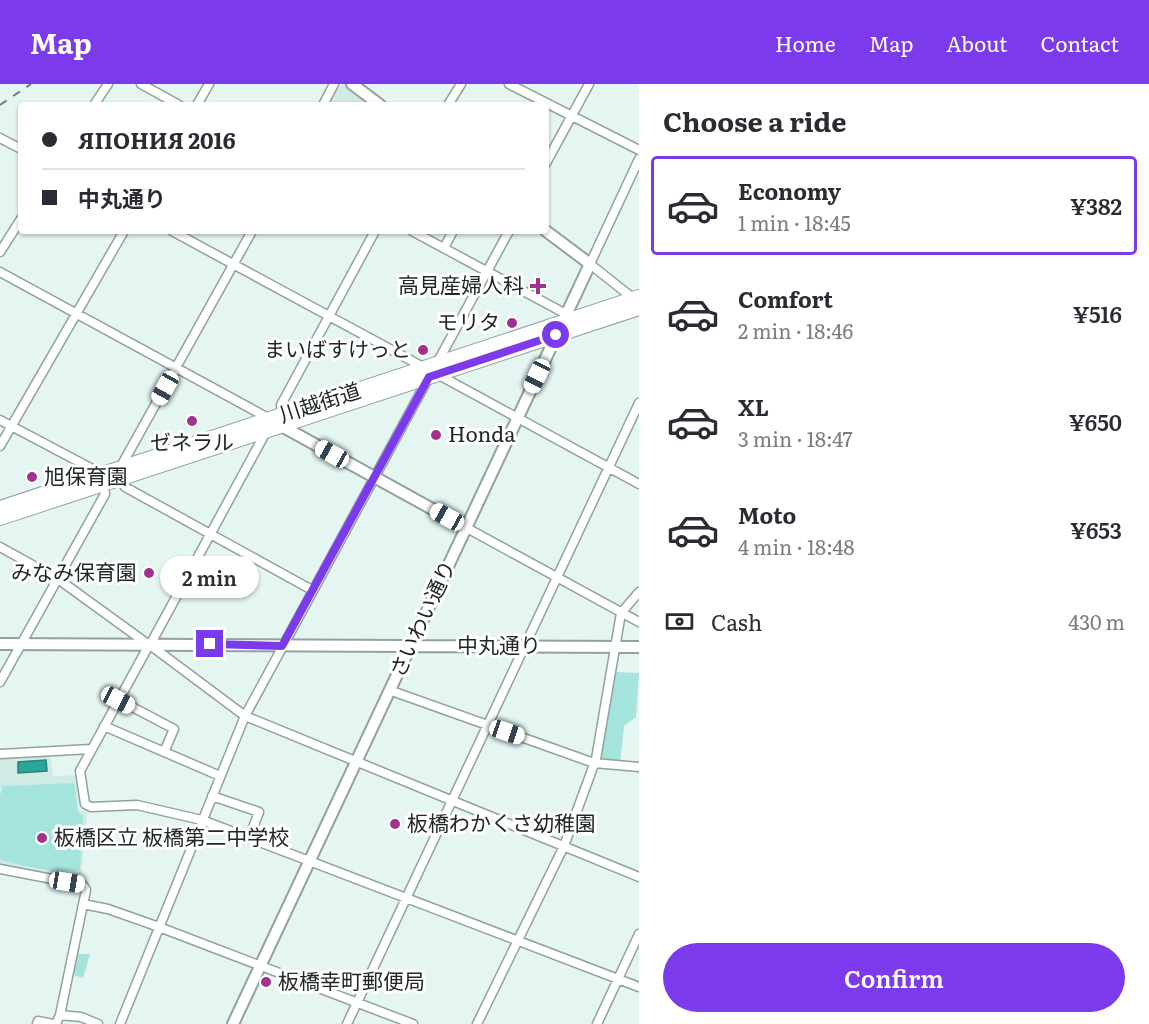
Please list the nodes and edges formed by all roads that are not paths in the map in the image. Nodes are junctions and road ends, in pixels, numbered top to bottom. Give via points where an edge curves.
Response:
1 (108, 84) edge
2 (141, 84) edge
3 (209, 84) edge
4 (334, 84) edge
5 (352, 84) edge
6 (461, 84) edge
7 (509, 84) edge
8 (589, 84) edge
9 (152, 87) edge
10 (96, 102) edge
11 (174, 102) edge
12 (199, 102) edge
13 (324, 102) edge
14 (376, 102) edge
15 (450, 102) edge
16 (544, 102) edge
17 (549, 105) edge
18 (571, 116) junction
19 (0, 138) edge
20 (18, 147) edge
21 (639, 150) edge
22 (549, 156) edge
23 (639, 159) edge
24 (18, 224) edge
25 (549, 233) edge
26 (122, 234) edge
27 (178, 234) edge
28 (250, 234) edge
29 (373, 234) edge
30 (418, 234) edge
31 (451, 234) edge
32 (507, 234) edge
33 (444, 248) junction
34 (0, 252) edge
35 (234, 264) junction
36 (590, 264) junction
37 (487, 271) junction
38 (0, 272) edge
39 (638, 303) edge
40 (77, 314) junction
41 (330, 317) junction
42 (564, 318) junction
43 (556, 335) junction
44 (176, 367) junction
45 (432, 371) junction
46 (639, 403) edge
47 (517, 418) junction
48 (0, 420) edge
49 (275, 422) junction
50 (12, 426) junction
51 (0, 446) edge
52 (609, 468) junction
53 (120, 473) junction
54 (374, 478) junction
55 (103, 479) junction
56 (639, 484) edge
57 (0, 508) edge
58 (0, 518) edge
59 (465, 527) junction
60 (210, 534) junction
61 (0, 548) edge
62 (557, 578) junction
63 (58, 579) junction
64 (312, 591) junction
65 (639, 592) edge
66 (621, 612) junction
67 (639, 622) edge
68 (0, 644) edge
69 (22, 644) junction
70 (149, 645) junction
71 (282, 646) junction
72 (410, 646) junction
73 (525, 646) junction
74 (616, 646) junction
75 (639, 647) edge
76 (0, 682) edge
77 (390, 690) junction
78 (118, 700) junction
79 (245, 716) junction
80 (104, 726) junction
81 (487, 726) junction
82 (91, 749) junction
83 (164, 752) junction
84 (0, 754) edge
85 (356, 762) junction
86 (594, 763) junction
87 (639, 767) edge
88 (220, 776) junction
89 (212, 796) junction
90 (452, 800) junction
91 (202, 820) junction
92 (249, 838) junction
93 (564, 846) junction
94 (309, 861) junction
95 (0, 869) edge
96 (639, 877) edge
97 (406, 898) junction
98 (83, 904) junction
99 (159, 927) junction
100 (639, 934) edge
101 (518, 940) junction
102 (260, 965) junction
103 (618, 979) junction
104 (639, 987) edge
105 (357, 1003) junction
106 (56, 1021) edge
107 (37, 1024) edge
108 (99, 1024) edge
109 (120, 1024) edge
110 (233, 1024) edge
111 (347, 1024) edge
112 (413, 1024) edge
113 (477, 1024) edge
114 (597, 1024) edge

1 - 10 street
2 - 9 street
3 - 12 street
4 - 13 street
5 - 14 street
6 - 15 street
7 - 16 street
8 - 18 street
9 - 11 street
17 - 18 street
18 - 21 street
18 - 22 street
19 - 20 street
23 - 36 street
24 - 34 street
25 - 36 street
26 - 40 street
27 - 35 street
28 - 35 street
29 - 41 street
30 - 33 street
31 - 33 street
32 - 37 street
33 - 37 street
35 - 41 street
35 - 44 street
36 - 39 street
36 - 42 street, さいわい通り
37 - 42 street
37 - 45 street
38 - 40 street
39 - 42 highway, 川越街道
39 - 43 highway, 川越街道
40 - 44 street
40 - 50 street
41 - 45 street
41 - 49 street
42 - 43 street, さいわい通り
42 - 45 highway, 川越街道
43 - 45 highway, 川越街道
43 - 47 street, さいわい通り
44 - 49 street
44 - 53 street
45 - 47 street
45 - 49 highway, 川越街道
45 - 54 street
46 - 52 street
47 - 52 street
47 - 59 street, さいわい通り
48 - 50 street
49 - 53 highway, 川越街道
49 - 54 street
49 - 60 street
50 - 51 street
50 - 55 street
52 - 56 street
52 - 62 street
53 - 55 highway, 川越街道
53 - 60 street via 125,487
54 - 59 street
54 - 64 street
55 - 57 highway, 川越街道
55 - 58 highway, 川越街道
55 - 63 street via 105,494
59 - 62 street
59 - 72 street, さいわい通り
60 - 64 street
60 - 70 street
61 - 63 street
62 - 66 street
62 - 73 street
63 - 69 street
63 - 70 street
64 - 71 street
65 - 66 street
66 - 67 street
66 - 74 street
68 - 69 street, 中丸通り
69 - 70 street, 中丸通り
69 - 76 street
70 - 71 street, 中丸通り
70 - 78 street
70 - 79 street
71 - 72 street, 中丸通り
71 - 79 street
72 - 73 street, 中丸通り
72 - 77 street, さいわい通り
73 - 74 street, 中丸通り
73 - 81 street
74 - 75 street, 中丸通り
74 - 86 street
77 - 81 street
77 - 85 street, さいわい通り
78 - 80 street
78 - 83 street via 174,729
79 - 85 street
79 - 88 street
80 - 82 street
80 - 83 street
81 - 86 street
81 - 90 street
82 - 84 street
82 - 91 street via 80,771 86,804 136,805
83 - 88 street
85 - 90 street
85 - 94 street, さいわい通り
86 - 87 street
86 - 93 street
88 - 89 street
89 - 91 street
89 - 92 street via 259,813
90 - 93 street
90 - 97 street
91 - 92 street
91 - 99 street
92 - 94 street
93 - 96 street
93 - 101 street
94 - 97 street
94 - 102 street, さいわい通り
95 - 98 street via 83,885
97 - 101 street
97 - 105 street
98 - 99 street
98 - 106 street
99 - 102 street
99 - 109 street
100 - 103 street
101 - 103 street
101 - 113 street
102 - 105 street
102 - 110 street, さいわい通り
103 - 104 street
103 - 114 street
105 - 111 street
105 - 112 street
106 - 107 street
106 - 108 street via 81,1017

